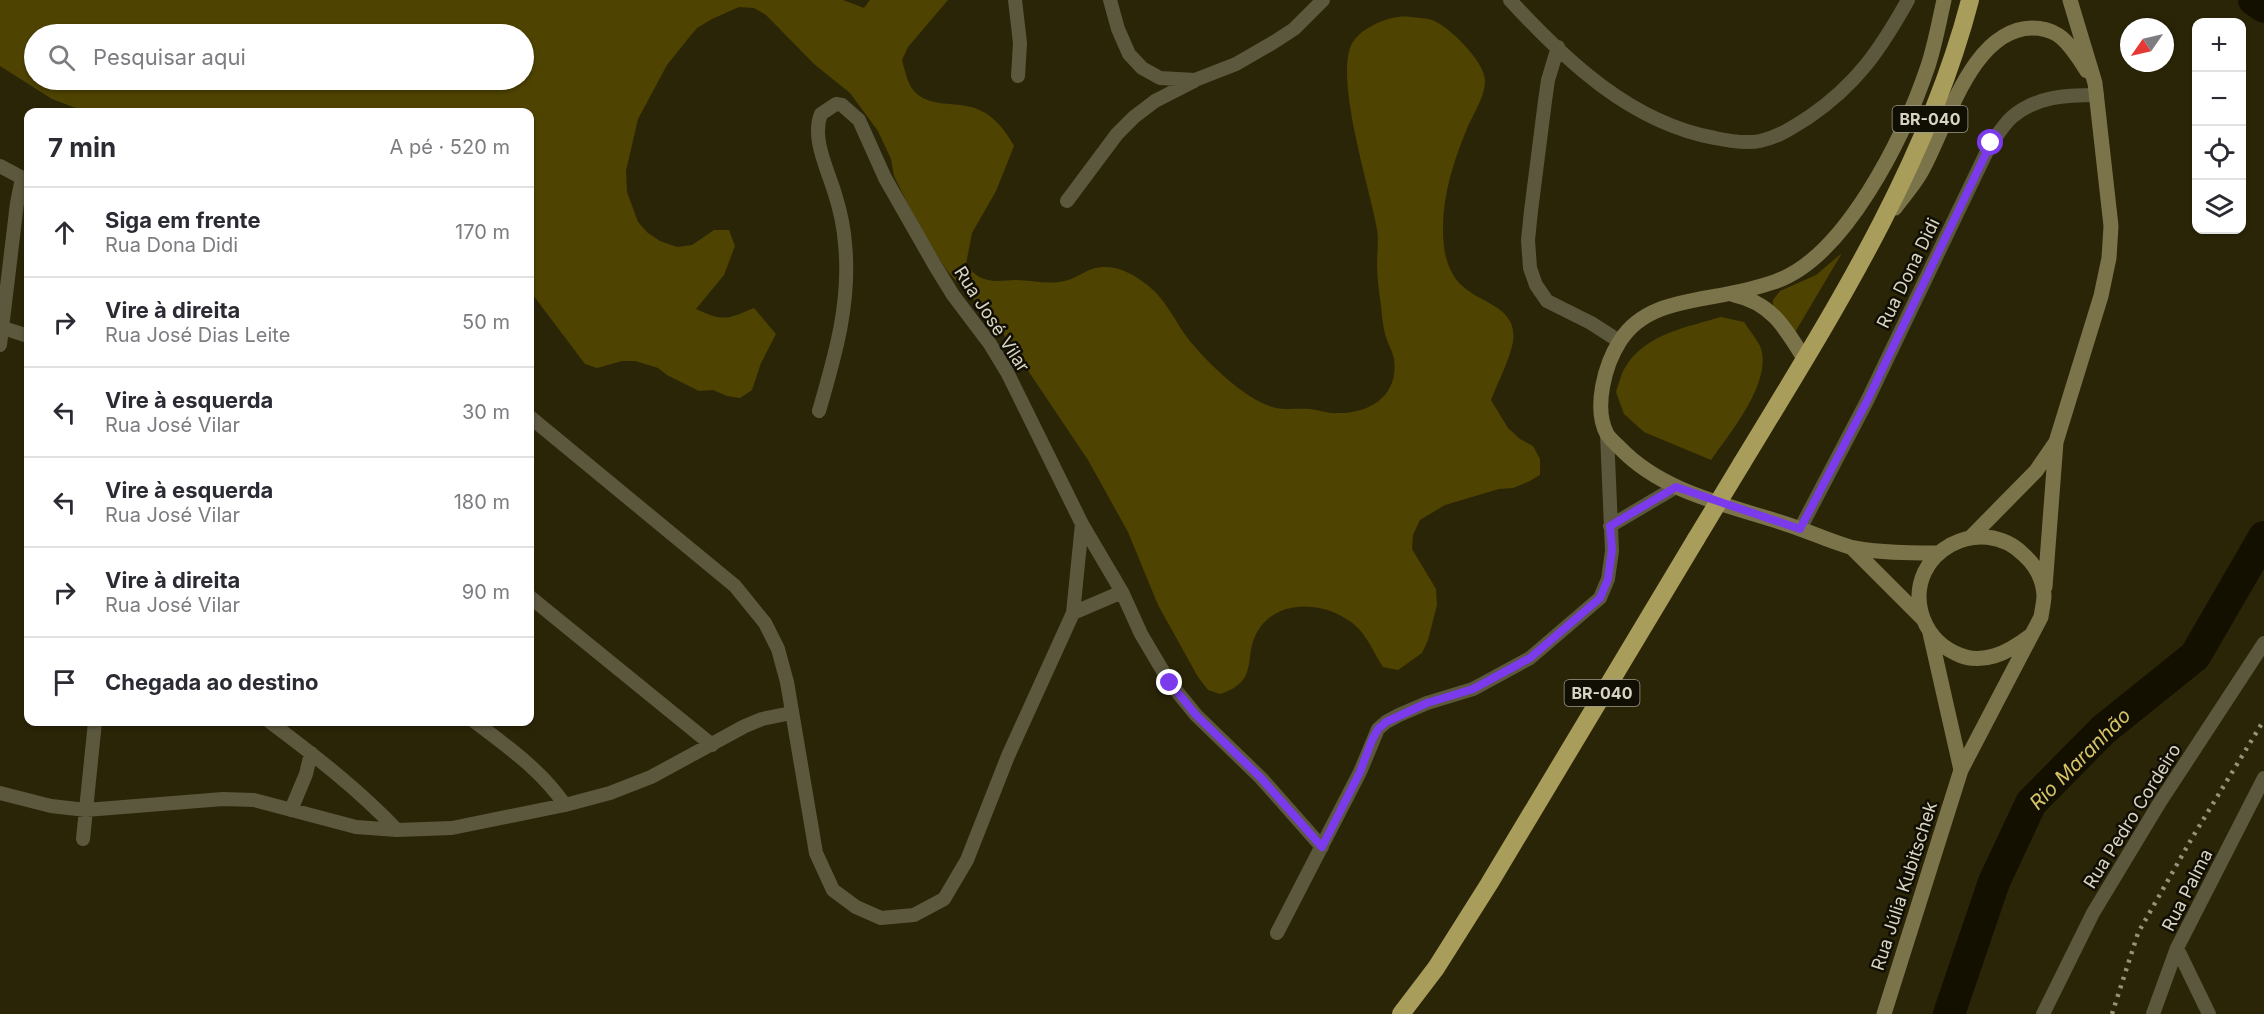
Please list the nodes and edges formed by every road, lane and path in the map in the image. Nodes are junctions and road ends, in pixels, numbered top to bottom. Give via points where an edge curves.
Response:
1 (1015, 0) edge
2 (1110, 0) edge
3 (1323, 0) edge
4 (1510, 0) edge
5 (1908, 0) edge
6 (1944, 0) edge
7 (1970, 0) edge
8 (2070, 0) edge
9 (1558, 47) junction
10 (1018, 76) dead end
11 (1195, 80) junction
12 (2096, 89) junction
13 (0, 166) edge
14 (24, 178) edge
15 (24, 182) edge
16 (1067, 201) dead end
17 (1876, 233) junction
18 (1728, 294) junction
19 (1, 327) edge
20 (24, 335) edge
21 (1619, 341) junction
22 (0, 345) edge
23 (1805, 360) junction
24 (819, 411) dead end
25 (534, 420) edge
26 (1607, 434) junction
27 (2056, 442) junction
28 (1676, 487) junction
29 (1082, 524) junction
30 (1610, 526) junction
31 (1800, 529) junction
32 (1971, 537) junction
33 (1852, 548) junction
34 (1938, 553) junction
35 (1122, 592) junction
36 (2044, 596) junction
37 (534, 600) edge
38 (1073, 613) junction
39 (1926, 625) junction
40 (2030, 636) junction
41 (2264, 643) edge
42 (791, 713) junction
43 (95, 726) edge
44 (275, 726) edge
45 (481, 726) edge
46 (712, 745) junction
47 (311, 753) junction
48 (1961, 770) junction
49 (2263, 782) edge
50 (0, 793) edge
51 (565, 805) junction
52 (86, 810) junction
53 (291, 810) junction
54 (397, 830) junction
55 (83, 839) dead end
56 (1322, 847) junction
57 (1277, 933) dead end
58 (2177, 948) junction
59 (1401, 1014) edge
60 (1884, 1014) edge
61 (2043, 1014) edge
62 (2153, 1014) edge
63 (2209, 1014) edge

1 - 10 street via 1020,44
2 - 11 street via 1129,54 1143,68 1160,78
3 - 11 street via 1294,29 1274,42 1236,64
4 - 9 street
5 - 9 street via 1874,57 1851,83 1786,132 1759,141 1695,135 1658,121 1615,97
6 - 18 main road via 1916,97 1858,211 1815,258 1777,281
7 - 17 highway, BR-040 via 1928,124
8 - 12 main road
9 - 21 street via 1548,80 1531,211 1530,268 1547,301
11 - 16 street via 1134,117
12 - 17 main road via 2059,35 2042,28 2021,28 2002,36 1986,50 1969,75 1920,174
12 - 27 main road via 2108,186 2109,258
12 - 31 street, Rua Dona Didi via 2055,96 2030,106 2012,117 1991,143 1867,401
13 - 14 street
15 - 19 street via 17,203
17 - 23 highway, BR-040
18 - 21 main road via 1667,306 1639,319
18 - 23 main road via 1763,306
19 - 20 street
19 - 22 street
21 - 26 main road via 1603,382 1600,407
23 - 59 highway, BR-040, bridge via 1490,884
24 - 29 street, Rua José Vilar via 843,319 847,287 845,243 818,133 821,114 836,104 850,110 859,120 885,178 934,264 1007,372
25 - 42 street via 735,586 765,622 778,649
26 - 28 main road via 1645,471
26 - 30 street
27 - 32 main road via 2036,471
27 - 36 main road
28 - 30 street
28 - 31 main road
29 - 35 street, Rua José Vilar
29 - 38 street
30 - 56 street via 1608,579 1600,598 1530,658 1473,689 1427,703 1378,729
31 - 33 main road
32 - 34 main road
32 - 36 main road via 2005,540 2020,550 2032,562
33 - 34 main road
33 - 39 main road
34 - 39 main road via 1929,564 1919,591
35 - 38 street
35 - 56 street, Rua José Vilar via 1150,650 1183,701 1261,778
36 - 40 main road via 2041,617
37 - 46 street
38 - 42 street via 1008,756 967,860 944,899 915,915 881,918 856,908 833,890 816,853
39 - 40 main road via 1941,644 1971,659 2004,653
39 - 48 main road
40 - 48 main road, Rua Júlia Kubitschek
41 - 61 street, Rua Pedro Cordeiro via 2093,913
42 - 46 street via 753,723
43 - 52 street
44 - 47 street
45 - 51 street via 537,770
46 - 51 street via 651,777
47 - 53 street
47 - 54 street
48 - 60 main road, Rua Júlia Kubitschek
49 - 58 street, Rua Palma
50 - 52 street
51 - 54 street via 452,828
52 - 53 street via 224,799
52 - 55 street
53 - 54 street via 356,827
56 - 57 street
58 - 62 street, Rua Palma
58 - 63 street

